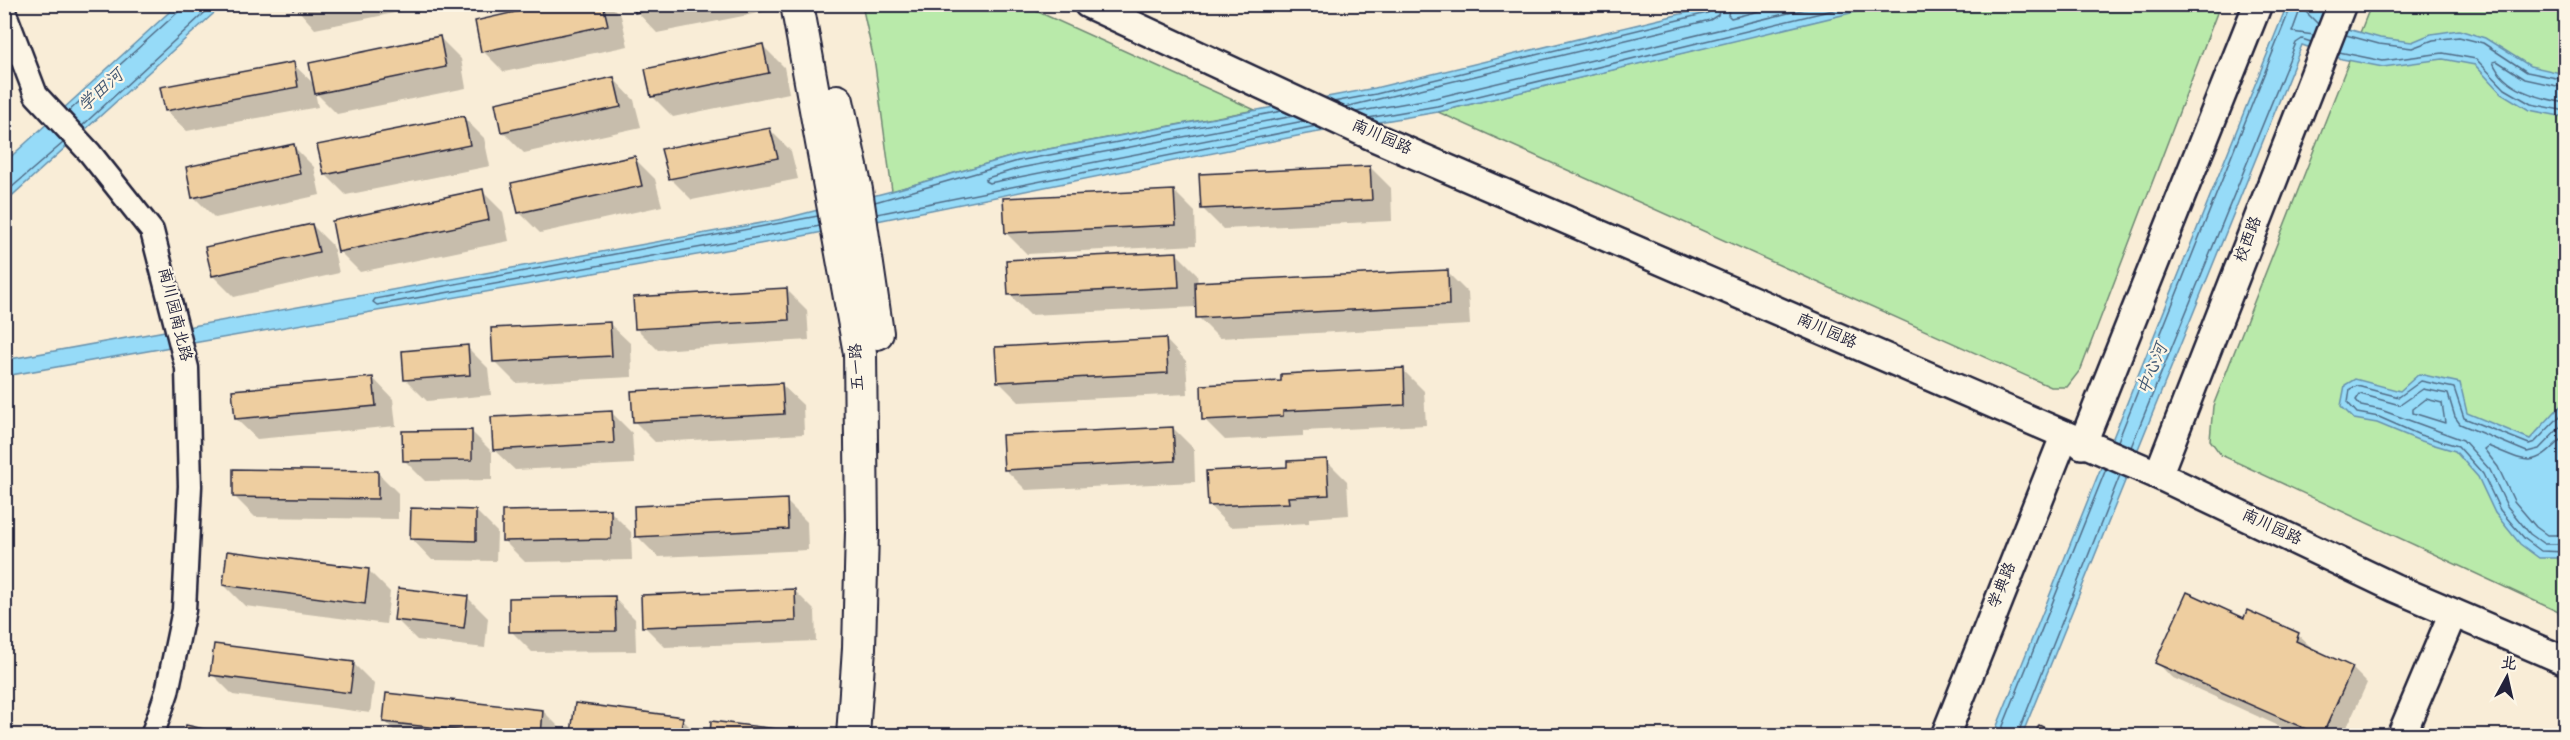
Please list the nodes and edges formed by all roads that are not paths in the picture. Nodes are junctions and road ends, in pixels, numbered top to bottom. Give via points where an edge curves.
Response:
1 (797, 4) edge
2 (818, 4) edge
3 (1088, 4) edge
4 (2258, 4) edge
5 (4, 11) edge
6 (2339, 11) edge
7 (844, 193) junction
8 (851, 233) junction
9 (2079, 443) junction
10 (2150, 472) junction
11 (2453, 613) junction
12 (2565, 661) edge
13 (152, 735) edge
14 (853, 735) edge
15 (873, 735) edge
16 (1945, 735) edge
17 (2401, 735) edge

1 - 7 main road, 五一路
2 - 7 main road, 五一路
3 - 9 street, 南川园路 via 1374,136
4 - 9 street
5 - 13 street, 南川园南北路 via 36,95 90,153 152,231 186,368 190,486 184,610 167,692
6 - 10 street, 校西路
7 - 8 main road, 五一路
8 - 14 main road, 五一路 via 860,353 861,543
8 - 15 main road, 五一路 via 879,356 881,525
9 - 10 street, 南川园路
9 - 16 street, 学典路
10 - 11 street, 南川园路
11 - 12 street, 南川园路
11 - 17 street

